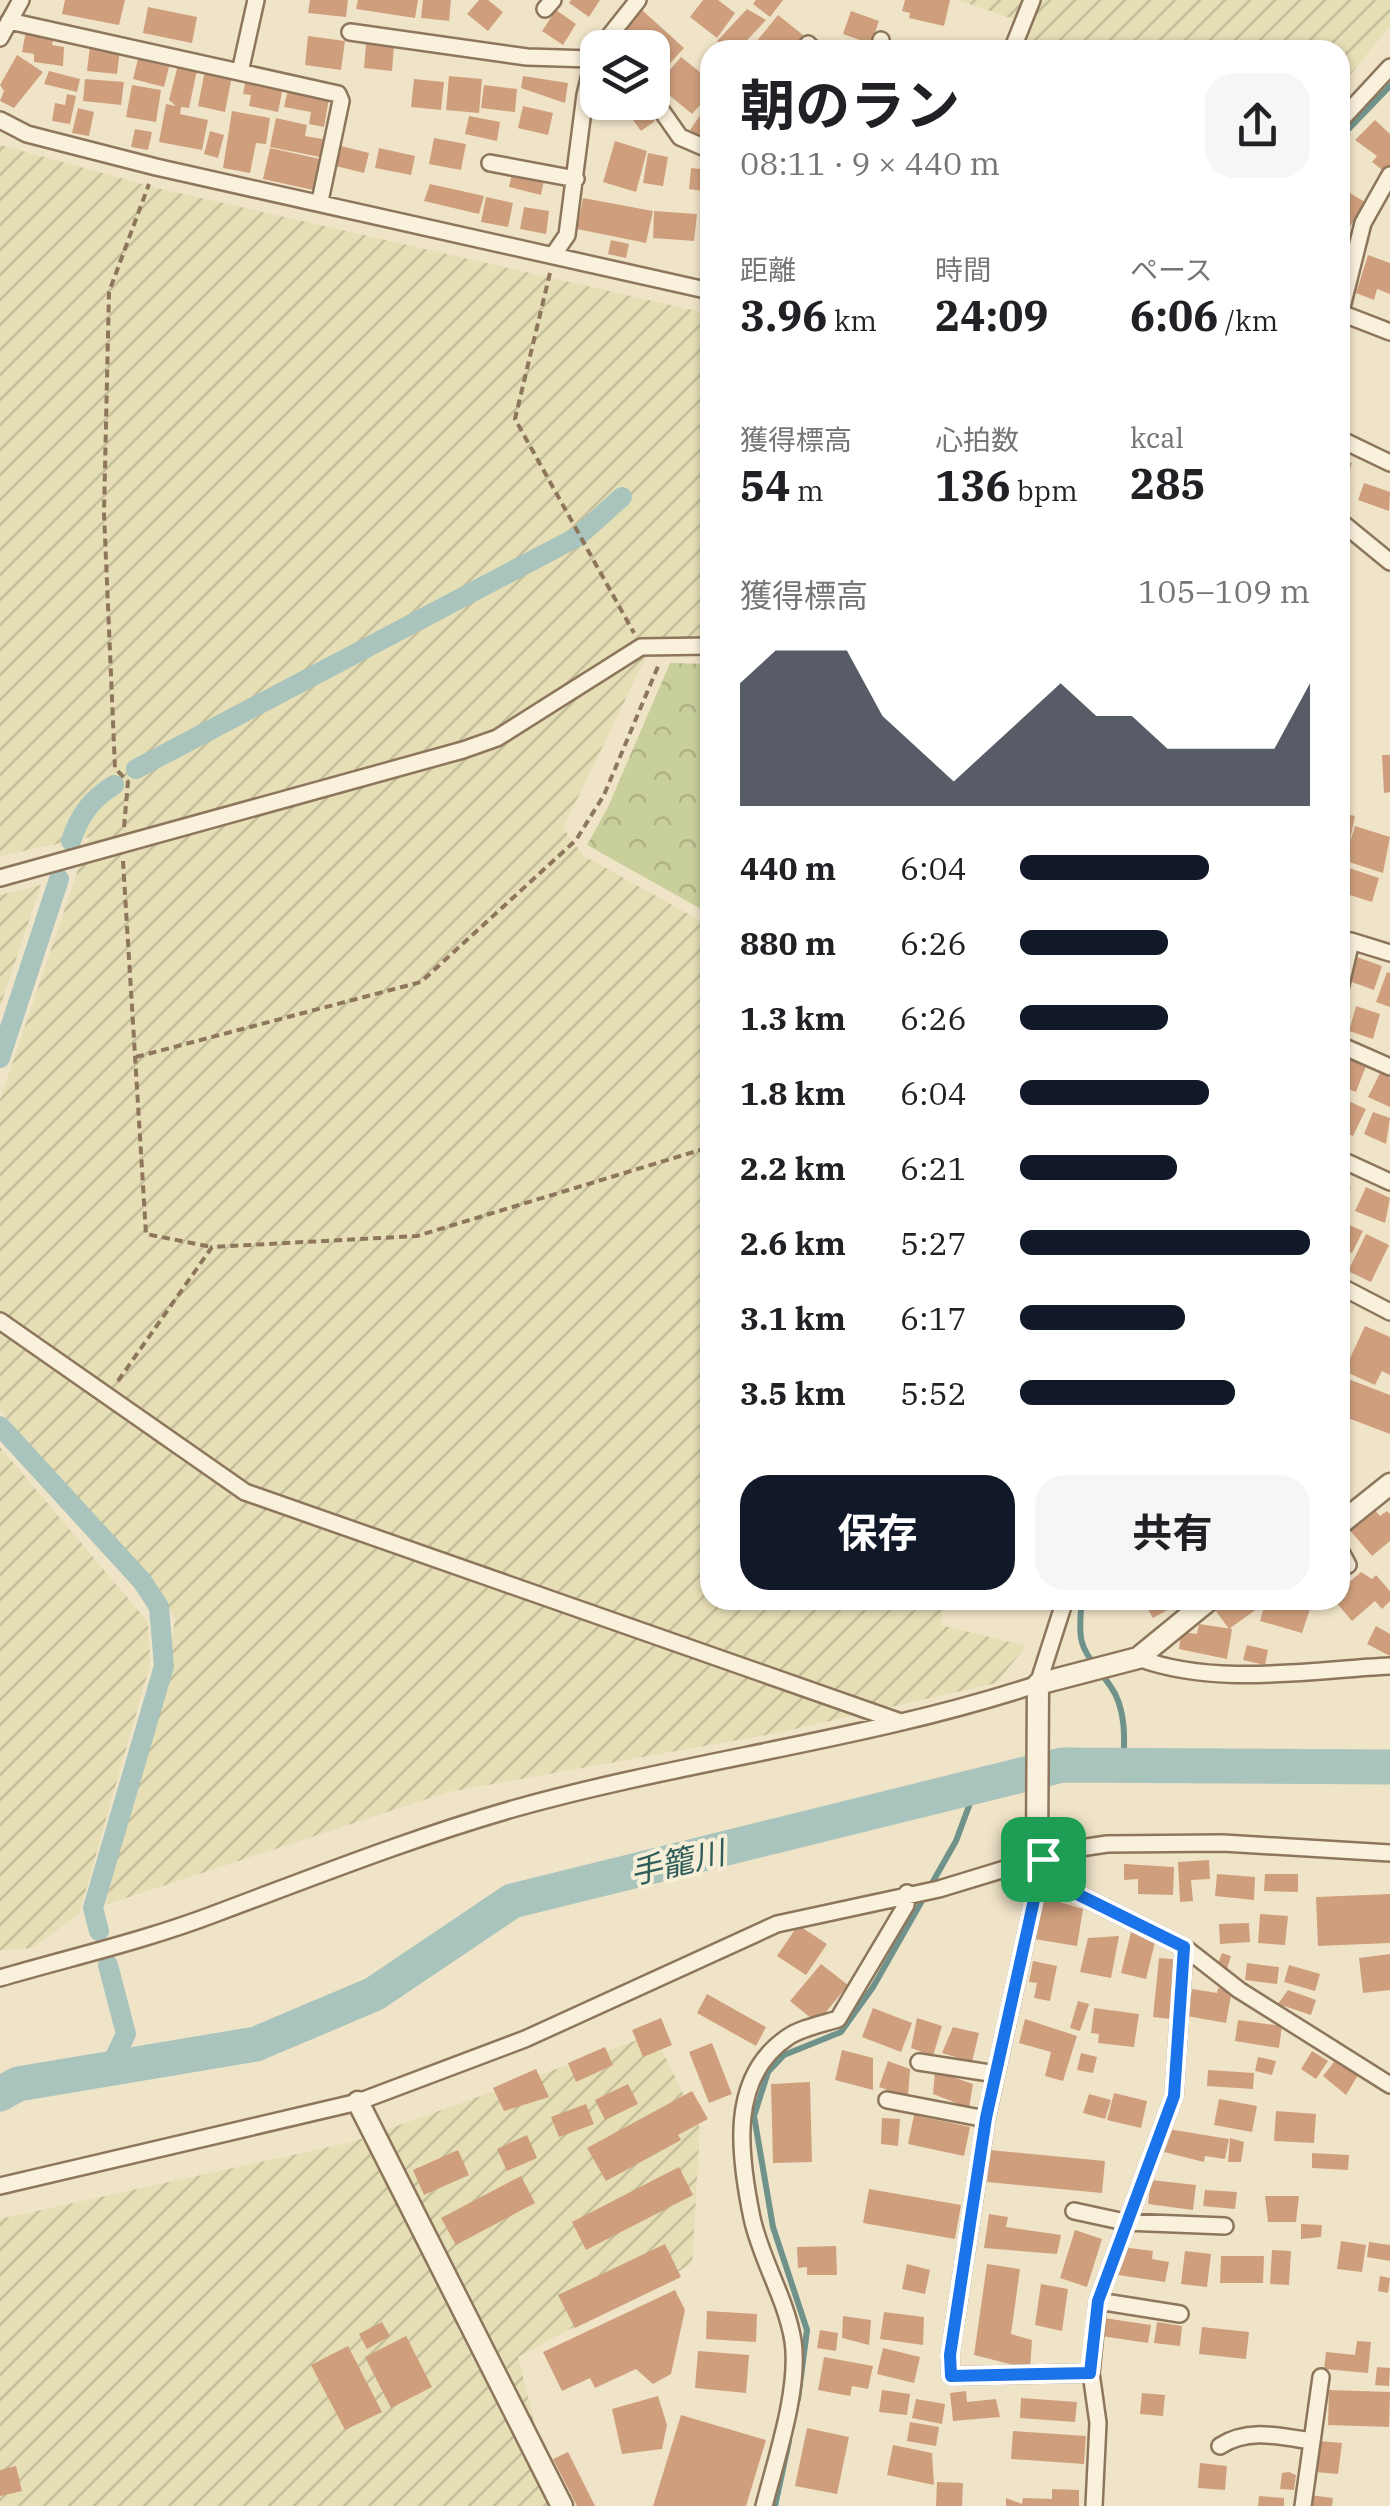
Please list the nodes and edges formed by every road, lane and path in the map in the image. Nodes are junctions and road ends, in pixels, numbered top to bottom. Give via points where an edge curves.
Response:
1 (21, 0) edge
2 (256, 0) edge
3 (638, 0) edge
4 (1032, 0) edge
5 (10, 21) junction
6 (615, 30) edge
7 (350, 32) dead end
8 (0, 38) edge
9 (1016, 40) edge
10 (580, 52) edge
11 (1390, 67) edge
12 (240, 72) junction
13 (1350, 110) edge
14 (0, 120) edge
15 (587, 120) edge
16 (668, 120) edge
17 (700, 146) edge
18 (490, 163) dead end
19 (156, 167) junction
20 (1390, 175) edge
21 (576, 179) junction
22 (320, 201) junction
23 (554, 254) junction
24 (1350, 276) edge
25 (700, 288) edge
26 (1350, 318) edge
27 (1390, 332) edge
28 (1350, 444) edge
29 (1390, 462) edge
30 (1350, 529) edge
31 (1390, 562) edge
32 (667, 646) junction
33 (700, 646) edge
34 (641, 647) junction
35 (122, 844) junction
36 (0, 878) edge
37 (1350, 945) edge
38 (1390, 952) edge
39 (1350, 1050) edge
40 (135, 1057) junction
41 (1390, 1068) edge
42 (700, 1150) edge
43 (1350, 1164) edge
44 (1390, 1182) edge
45 (212, 1247) junction
46 (1350, 1291) edge
47 (1390, 1312) edge
48 (0, 1321) edge
49 (107, 1396) junction
50 (1390, 1484) edge
51 (1350, 1516) edge
52 (1062, 1610) edge
53 (1197, 1610) edge
54 (1138, 1658) junction
55 (1390, 1666) edge
56 (1038, 1684) junction
57 (898, 1721) junction
58 (1390, 1854) edge
59 (1040, 1857) junction
60 (913, 1893) junction
61 (1184, 1947) junction
62 (0, 1978) edge
63 (919, 2062) dead end
64 (996, 2074) junction
65 (1390, 2085) edge
66 (887, 2100) dead end
67 (358, 2102) junction
68 (986, 2118) junction
69 (0, 2186) edge
70 (1074, 2211) dead end
71 (1125, 2222) junction
72 (1225, 2226) dead end
73 (1098, 2301) junction
74 (1180, 2314) dead end
75 (1090, 2373) junction
76 (1321, 2377) dead end
77 (1310, 2441) junction
78 (1220, 2446) dead end
79 (562, 2506) edge
80 (764, 2506) edge
81 (1094, 2506) edge
82 (1303, 2506) edge

1 - 5 street
2 - 12 street
3 - 6 street
4 - 9 street
5 - 8 street
5 - 12 street
7 - 10 street via 527,57
11 - 13 street
12 - 22 street via 338,94
14 - 19 street via 28,134
15 - 21 street
16 - 17 street via 680,137
18 - 21 street
19 - 22 street
19 - 35 path via 109,292 104,513 115,768 128,782
20 - 24 street via 1364,223
21 - 23 street via 567,235
22 - 23 street
23 - 25 street
23 - 34 path via 515,418
26 - 27 street
28 - 29 street
30 - 31 street
32 - 33 street
32 - 34 street
32 - 40 path via 604,795 576,840 421,982
34 - 35 street via 497,738
35 - 36 street
35 - 40 path
37 - 38 street
39 - 41 street
40 - 45 path via 146,1234
42 - 45 path via 417,1236
43 - 44 street
45 - 49 path
46 - 47 street
48 - 49 street
49 - 57 street via 266,1502
50 - 51 street
52 - 56 street
53 - 54 street
54 - 55 street via 1168,1669 1231,1674
54 - 56 street
56 - 57 street
56 - 59 street
57 - 62 street via 516,1808 396,1843 220,1913
58 - 59 street via 1223,1842 1107,1844
59 - 60 street
59 - 61 street via 1063,1887
59 - 64 street
60 - 67 street via 777,1924 524,2039
60 - 80 street via 838,2019 790,2035 755,2065 740,2112 752,2220 794,2344 787,2413
61 - 65 street via 1238,1990
61 - 71 street via 1174,2096
63 - 64 street
64 - 68 street
66 - 68 street
67 - 69 street
67 - 79 street
68 - 75 street via 951,2376
70 - 71 street
71 - 72 street
71 - 73 street
73 - 74 street
73 - 75 street
75 - 81 street via 1098,2423
76 - 77 street
77 - 78 street via 1261,2434
77 - 82 street

